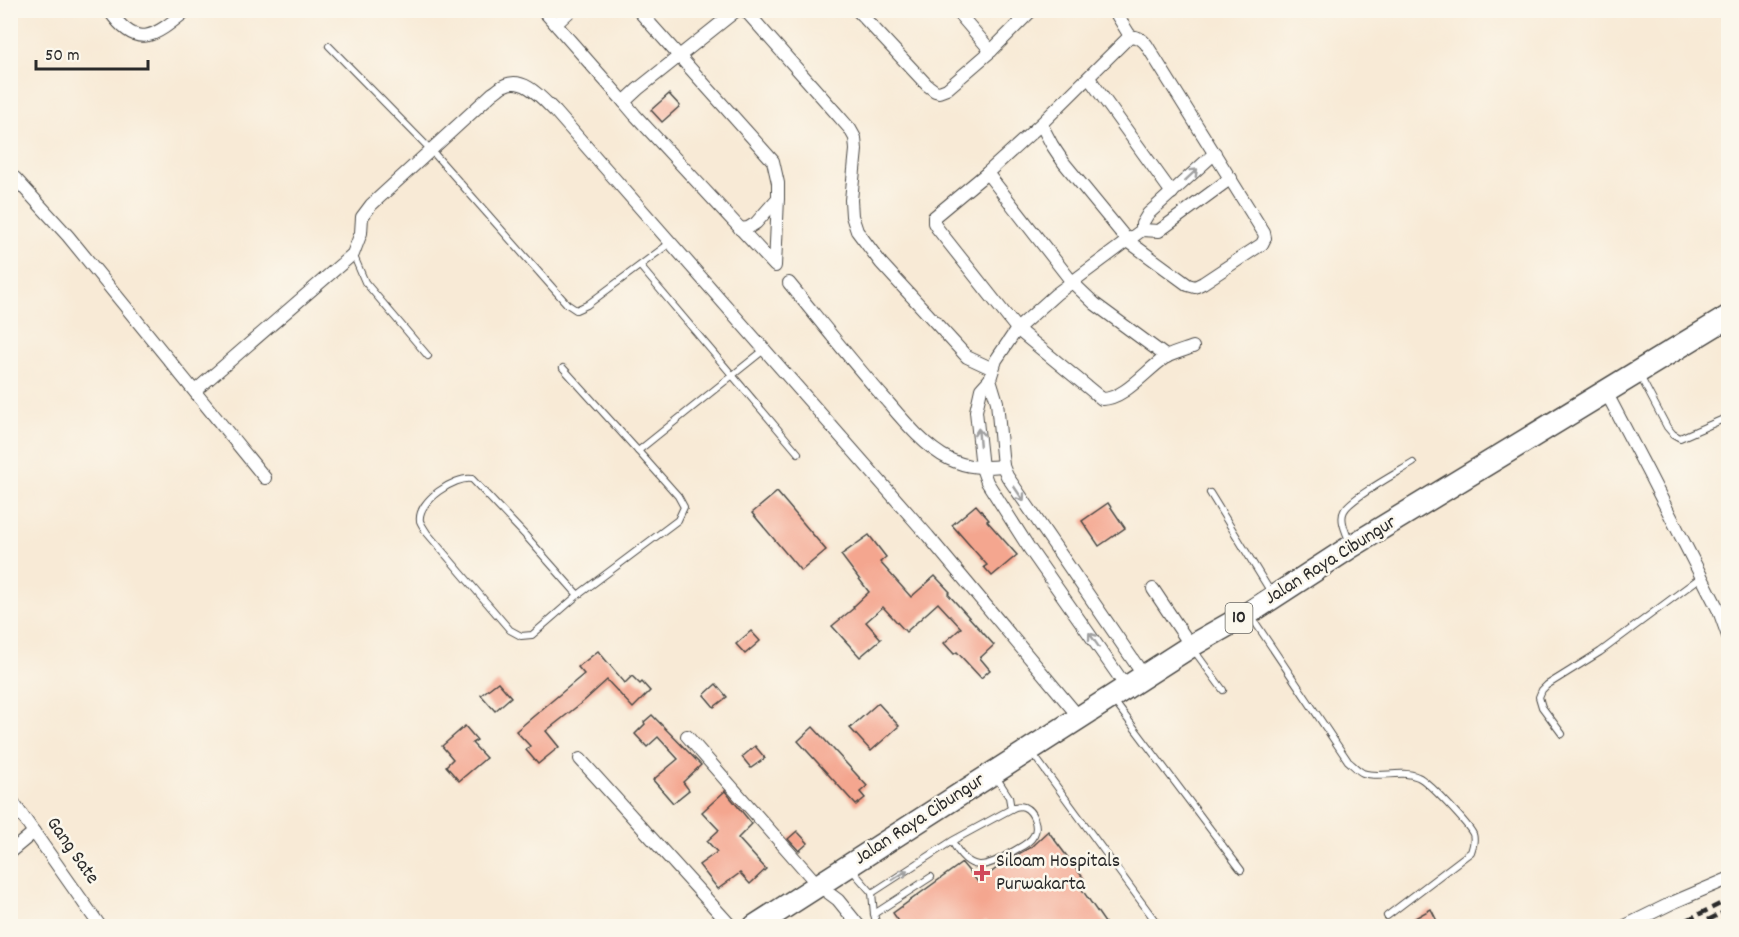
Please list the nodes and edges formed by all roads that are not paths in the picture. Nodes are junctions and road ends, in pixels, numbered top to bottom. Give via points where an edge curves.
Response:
1 (109, 10) edge
2 (187, 10) edge
3 (543, 10) edge
4 (571, 10) edge
5 (638, 10) edge
6 (736, 10) edge
7 (745, 10) edge
8 (857, 10) edge
9 (956, 10) edge
10 (1032, 10) edge
11 (1114, 10) edge
12 (556, 24) junction
13 (1130, 36) junction
14 (329, 46) dead end
15 (991, 51) junction
16 (679, 57) junction
17 (1089, 78) junction
18 (624, 102) junction
19 (1041, 124) junction
20 (431, 150) junction
21 (1215, 153) junction
22 (987, 173) junction
23 (1231, 177) junction
24 (10, 182) edge
25 (1172, 193) junction
26 (777, 198) junction
27 (740, 229) junction
28 (1142, 230) junction
29 (1128, 241) junction
30 (670, 243) junction
31 (353, 255) junction
32 (640, 266) junction
33 (1072, 282) junction
34 (789, 283) dead end
35 (1728, 317) edge
36 (1017, 329) junction
37 (1193, 347) dead end
38 (765, 350) junction
39 (428, 356) dead end
40 (1167, 357) junction
41 (563, 368) dead end
42 (1638, 371) junction
43 (733, 374) junction
44 (991, 374) junction
45 (195, 391) junction
46 (1606, 392) junction
47 (1728, 417) edge
48 (638, 451) junction
49 (798, 453) dead end
50 (1413, 463) dead end
51 (1002, 466) junction
52 (982, 468) junction
53 (266, 478) dead end
54 (1210, 493) dead end
55 (1352, 546) junction
56 (1057, 550) junction
57 (1040, 560) junction
58 (1701, 577) junction
59 (1154, 589) dead end
60 (578, 595) junction
61 (1274, 597) junction
62 (1249, 613) junction
63 (1728, 636) edge
64 (1191, 646) junction
65 (1128, 687) junction
66 (1223, 690) dead end
67 (1079, 717) junction
68 (1562, 734) dead end
69 (687, 736) dead end
70 (1029, 749) junction
71 (580, 759) dead end
72 (993, 772) junction
73 (10, 798) edge
74 (1011, 809) junction
75 (34, 832) junction
76 (952, 841) junction
77 (10, 852) edge
78 (849, 866) junction
79 (1241, 870) dead end
80 (931, 877) dead end
81 (1728, 879) edge
82 (818, 885) junction
83 (872, 893) junction
84 (874, 914) junction
85 (1387, 916) dead end
86 (100, 927) edge
87 (731, 927) edge
88 (755, 927) edge
89 (859, 927) edge
90 (877, 927) edge
91 (1159, 927) edge
92 (1625, 927) edge

1 - 2 street via 124,28 144,37
3 - 12 street
4 - 12 street
5 - 16 street
6 - 16 street
7 - 44 street via 855,138 851,200 856,231 967,357
8 - 15 street via 934,91 947,88
9 - 15 street
10 - 15 street
11 - 13 street
12 - 18 street
13 - 17 street
13 - 21 street via 1146,44
14 - 20 lane
16 - 18 street
16 - 26 street via 773,161
17 - 19 street
17 - 25 street
18 - 27 street
19 - 22 street
19 - 29 street via 1064,163
20 - 30 street via 493,93 516,82 530,88 556,112
20 - 31 street via 362,217
20 - 32 lane via 576,310
21 - 23 street
25 -> 21 street
22 - 33 street
22 - 36 street via 934,217 934,223
23 - 28 street via 1159,231
23 - 29 street via 1265,238 1262,244 1203,283 1188,285
24 - 45 street via 15,178 68,236
25 - 28 street via 1148,214
26 - 27 street via 756,223
26 - 27 street via 775,266
28 - 29 street
29 - 33 street
30 - 32 lane
30 - 38 street
31 - 39 lane via 365,282
31 - 45 street
32 - 43 lane
33 - 36 street
33 - 40 street
34 - 52 street via 912,428 936,451
35 - 42 highway, Jalan Raya Cibungur / 10
36 - 40 street via 1102,399 1119,394
36 - 44 street
37 - 40 street
38 - 43 lane
38 - 67 street
41 - 48 lane
42 - 46 highway, Jalan Raya Cibungur / 10
42 - 47 lane via 1667,427 1680,438
43 - 48 lane
43 - 49 lane
44 - 51 street
52 -> 44 street via 976,411 981,389
45 - 53 street
46 - 55 highway, Jalan Raya Cibungur / 10
46 - 58 street
48 - 60 lane via 684,507 678,520
50 - 55 lane via 1352,502 1344,512 1342,519
51 - 52 street
51 -> 56 street
52 - 57 street via 987,482
54 - 61 lane
55 - 61 highway, Jalan Raya Cibungur / 10
56 - 57 street
56 - 65 street
65 -> 57 street
58 - 63 street
58 - 68 lane via 1542,690 1542,707
59 - 64 street
60 - 60 lane via 472,479 453,482 422,509 420,520 427,533 510,630 531,636
61 - 62 highway, Jalan Raya Cibungur / 10
62 - 64 highway, Jalan Raya Cibungur / 10
62 - 85 lane via 1348,761 1362,772 1419,777 1473,833 1471,852
64 - 65 highway, Jalan Raya Cibungur / 10
64 - 66 lane
65 - 67 highway, Jalan Raya Cibungur / 10
65 - 79 lane
67 - 70 highway, Jalan Raya Cibungur / 10
69 - 82 street
70 - 72 highway, Jalan Raya Cibungur / 10
70 - 91 lane
71 - 87 street
72 - 74 lane via 1009,797
72 - 78 highway, Jalan Raya Cibungur / 10
73 - 75 street, Gang Sate
74 - 76 lane
74 - 76 lane via 1026,808 1036,828 1028,842 1005,856 987,865 970,863
75 - 77 street
75 - 86 street, Gang Sate
83 -> 76 lane
78 - 82 highway, Jalan Raya Cibungur / 10
78 - 83 lane
80 - 84 lane
81 - 92 street
82 - 88 highway, Jalan Raya Cibungur / 10
82 - 89 street via 838,900
83 - 84 lane
84 - 90 lane

